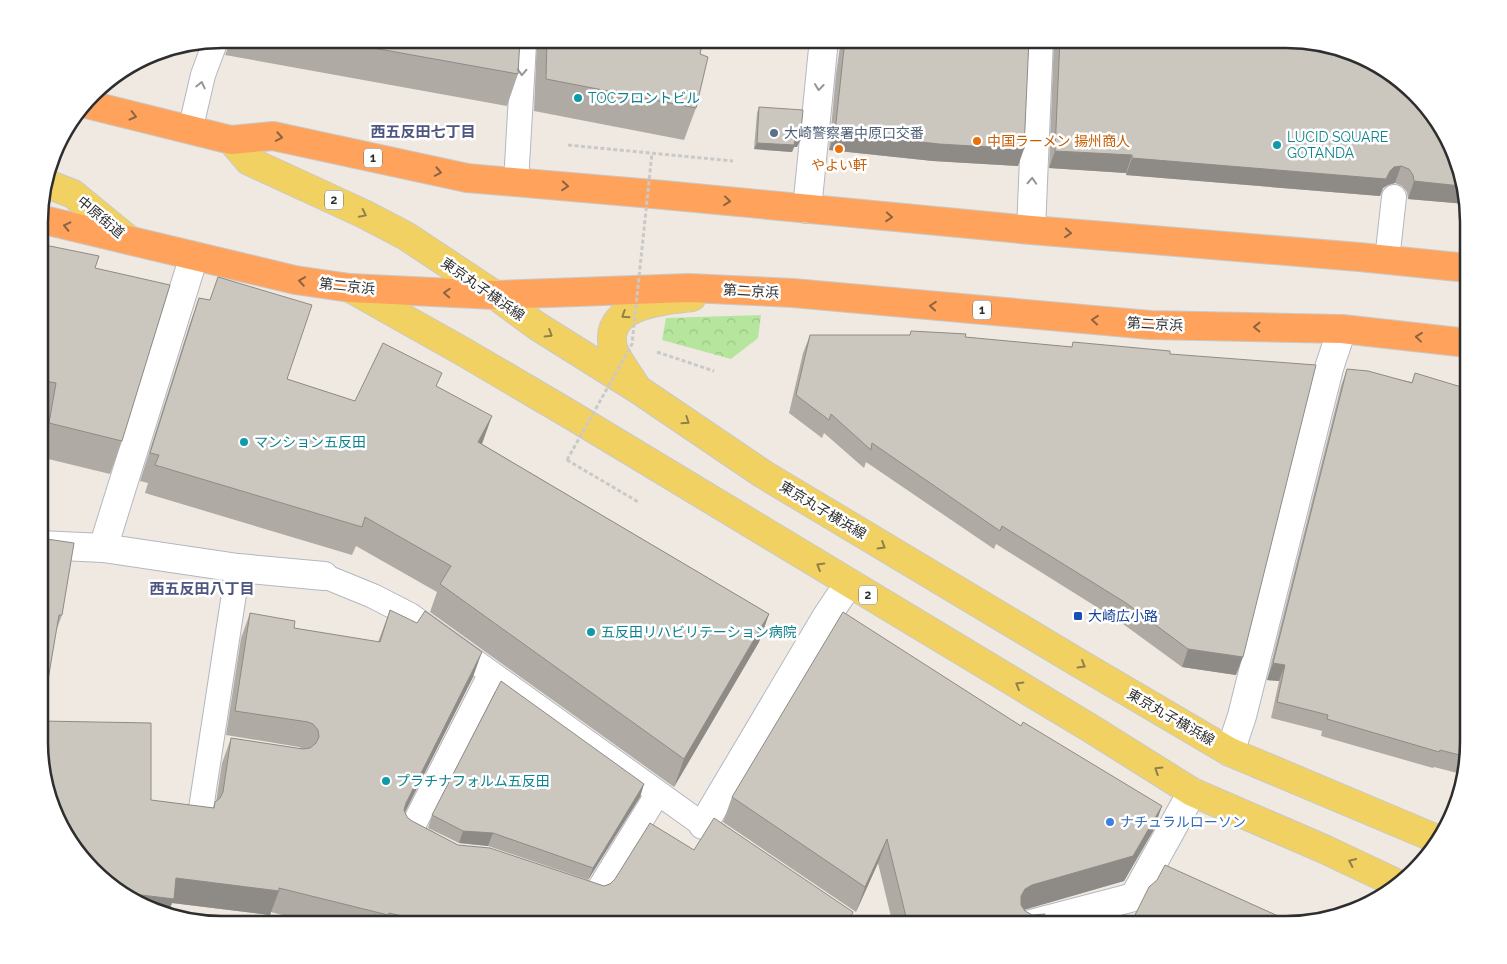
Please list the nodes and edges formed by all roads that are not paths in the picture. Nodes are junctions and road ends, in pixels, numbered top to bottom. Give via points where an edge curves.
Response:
1 (213, 48) edge
2 (524, 48) edge
3 (823, 48) edge
4 (1039, 48) edge
5 (91, 105) edge
6 (190, 131) junction
7 (231, 140) junction
8 (516, 182) junction
9 (51, 185) edge
10 (1394, 198) dead end
11 (807, 209) junction
12 (48, 221) edge
13 (1030, 230) junction
14 (128, 240) junction
15 (194, 256) junction
16 (1387, 260) junction
17 (1459, 267) edge
18 (350, 288) junction
19 (793, 293) junction
20 (495, 295) junction
21 (1342, 329) junction
22 (1459, 342) edge
23 (639, 390) junction
24 (48, 545) edge
25 (103, 548) junction
26 (238, 568) junction
27 (324, 576) joint
28 (849, 583) junction
29 (491, 673) junction
30 (1230, 752) junction
31 (1192, 792) junction
32 (658, 793) junction
33 (200, 815) edge
34 (703, 825) junction
35 (1431, 837) edge
36 (736, 847) edge
37 (447, 853) edge
38 (1390, 880) edge
39 (557, 884) edge
40 (1073, 916) edge

6 -> 1 lane
2 -> 8 lane
3 -> 11 street
13 -> 4 street
5 -> 6 highway, 1
6 - 7 highway, 1
7 -> 8 highway, 1 via 274,136 468,178
7 -> 20 main road, 東京丸子横浜線 / 2 via 249,162 406,236
8 -> 11 highway, 1
9 - 14 main road, 中原街道 via 73,194
10 - 16 lane
11 -> 13 highway, 1
14 -> 12 highway, 第二京浜 / 1
13 -> 16 highway, 1
14 - 15 highway, 第二京浜 / 1
18 -> 15 highway, 第二京浜 / 1 via 295,280
15 - 25 street
16 - 17 highway, 1
20 -> 18 highway, 第二京浜 / 1
28 -> 18 main road, 2 via 546,400
19 - 20 highway, 第二京浜 / 1 via 689,288
21 -> 19 highway, 第二京浜 / 1 via 1150,325
19 -> 23 main road via 690,297 625,312 612,330 612,341 614,350
20 -> 23 main road, 東京丸子横浜線 / 2 via 537,326
22 -> 21 highway, 第二京浜 / 1
21 - 30 street
23 -> 30 main road, 東京丸子横浜線 / 2 via 762,474
24 - 25 street
25 - 26 street
26 - 27 street
26 - 33 lane via 220,748
27 - 29 lane via 410,615
31 -> 28 main road, 2
28 - 34 street
29 - 32 lane
29 - 37 lane via 409,834
30 - 35 main road, 東京丸子横浜線 / 2
38 -> 31 main road, 2
31 - 40 street via 1134,897
32 - 34 lane
32 - 39 lane via 594,897
34 - 36 lane

